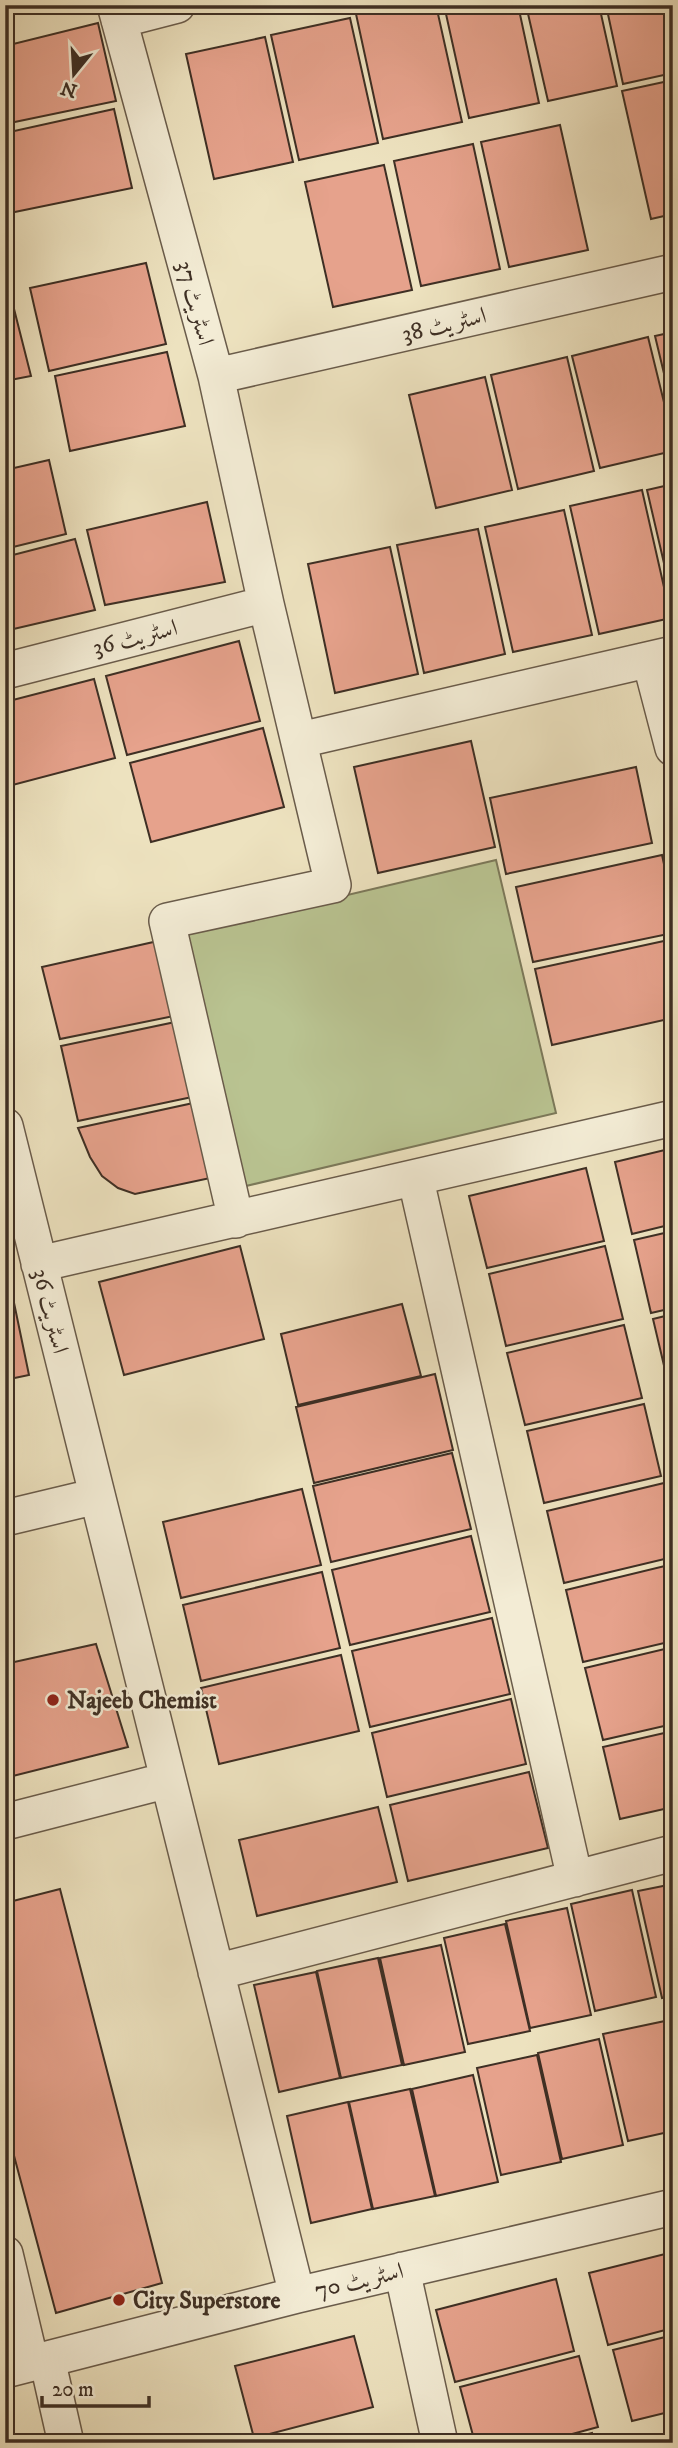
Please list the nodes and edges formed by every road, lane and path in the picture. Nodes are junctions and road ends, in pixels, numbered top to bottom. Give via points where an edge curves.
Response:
1 (177, 5) edge
2 (117, 12) edge
3 (673, 272) edge
4 (216, 376) junction
5 (266, 604) junction
6 (662, 657) edge
7 (5, 671) edge
8 (300, 740) junction
9 (673, 748) edge
10 (673, 1118) edge
11 (5, 1126) edge
12 (416, 1180) junction
13 (236, 1220) junction
14 (39, 1264) junction
15 (97, 1496) junction
16 (5, 1518) edge
17 (168, 1780) junction
18 (5, 1822) edge
19 (673, 1853) edge
20 (575, 1879) junction
21 (216, 1972) junction
22 (673, 2207) edge
23 (5, 2254) edge
24 (402, 2270) junction
25 (297, 2295) junction
26 (28, 2364) edge
27 (66, 2443) edge
28 (440, 2443) edge

1 - 2 street
2 - 4 street, اسٹریٹ 37
3 - 4 street, اسٹریٹ 38
4 - 5 street, اسٹریٹ 37
5 - 7 street, اسٹریٹ 36
5 - 8 street, اسٹریٹ 37
6 - 8 street
6 - 9 street
8 - 13 street, اسٹریٹ 37 via 333,885 167,920
10 - 12 street
11 - 14 street, اسٹریٹ 36
12 - 13 street
12 - 20 street
13 - 14 street
14 - 15 street, اسٹریٹ 36
15 - 16 street
15 - 17 street, اسٹریٹ 36
17 - 18 street
17 - 21 street, اسٹریٹ 36
19 - 20 street
20 - 21 street
21 - 25 street, اسٹریٹ 36
22 - 24 street, اسٹریٹ 70
23 - 26 street
24 - 25 street, اسٹریٹ 70
24 - 28 street
25 - 26 street, اسٹریٹ 70
26 - 27 street

